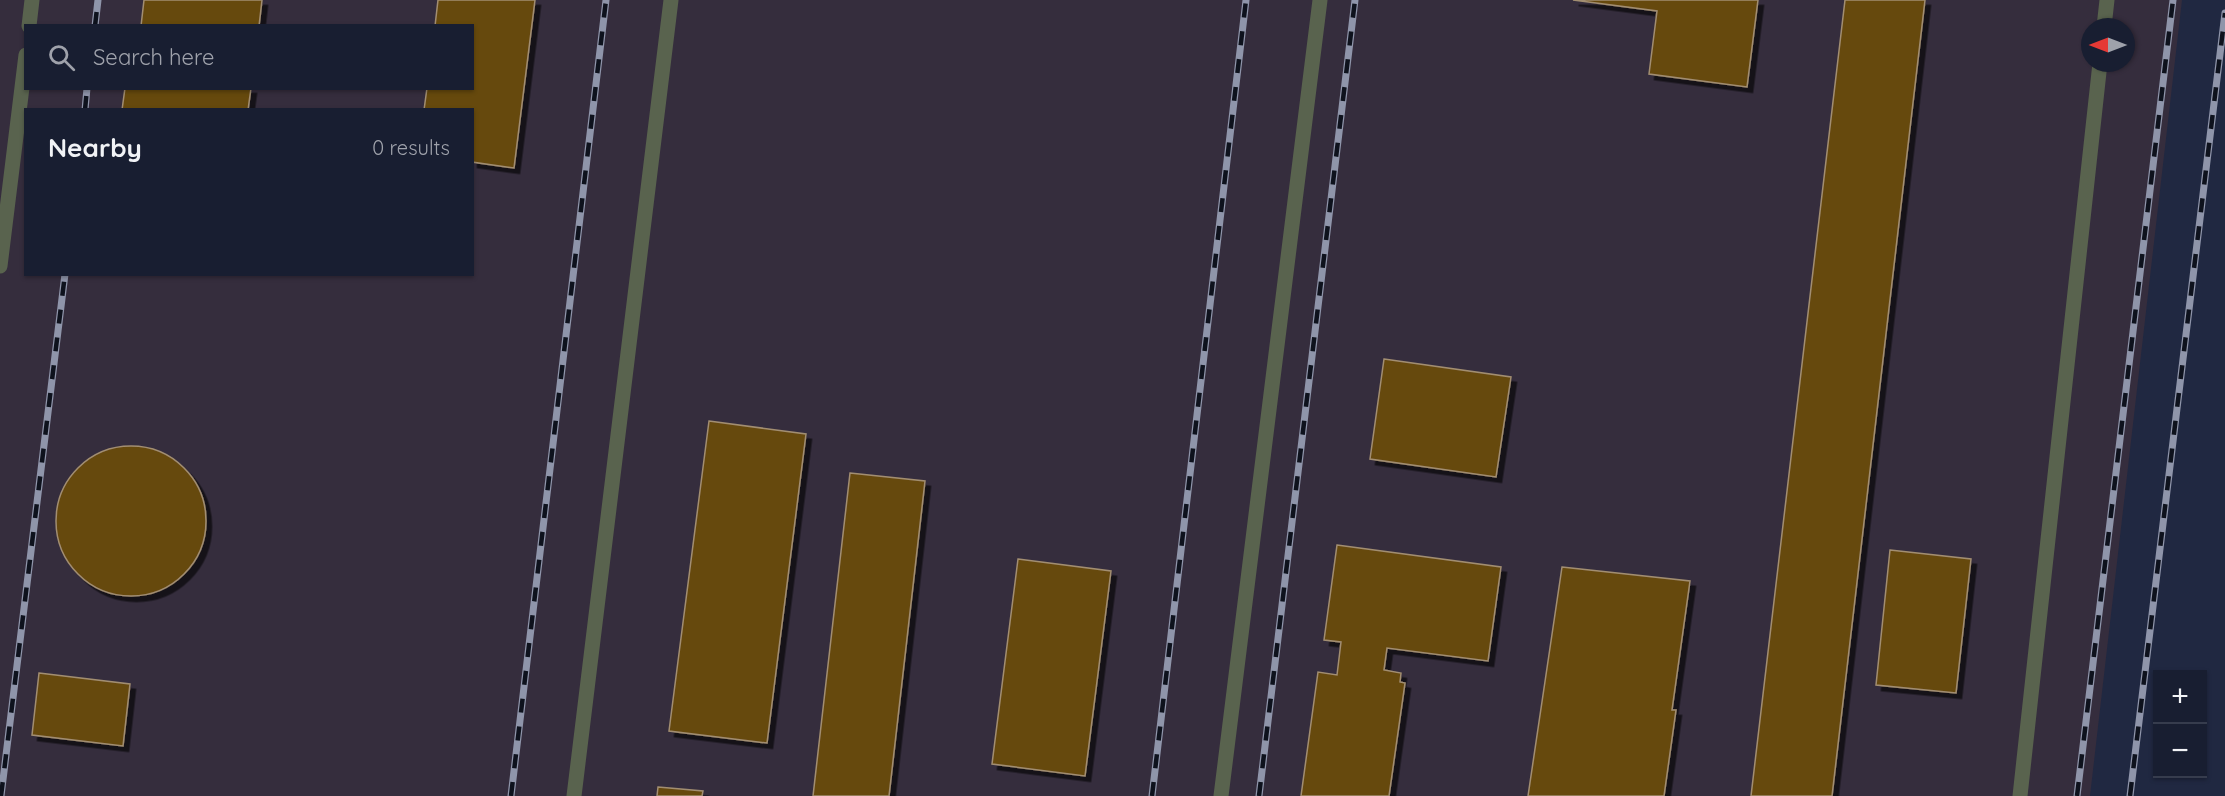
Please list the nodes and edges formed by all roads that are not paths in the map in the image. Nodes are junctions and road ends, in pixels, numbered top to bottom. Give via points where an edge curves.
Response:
1 (32, 0) edge
2 (671, 0) edge
3 (1320, 0) edge
4 (2107, 0) edge
5 (2105, 18) edge
6 (29, 24) edge
7 (24, 71) edge
8 (2099, 72) edge
9 (0, 267) edge
10 (574, 796) edge
11 (1221, 796) edge
12 (2020, 796) edge

1 - 6 lane
2 - 10 lane
3 - 11 lane
4 - 5 lane
7 - 9 lane
8 - 12 lane

